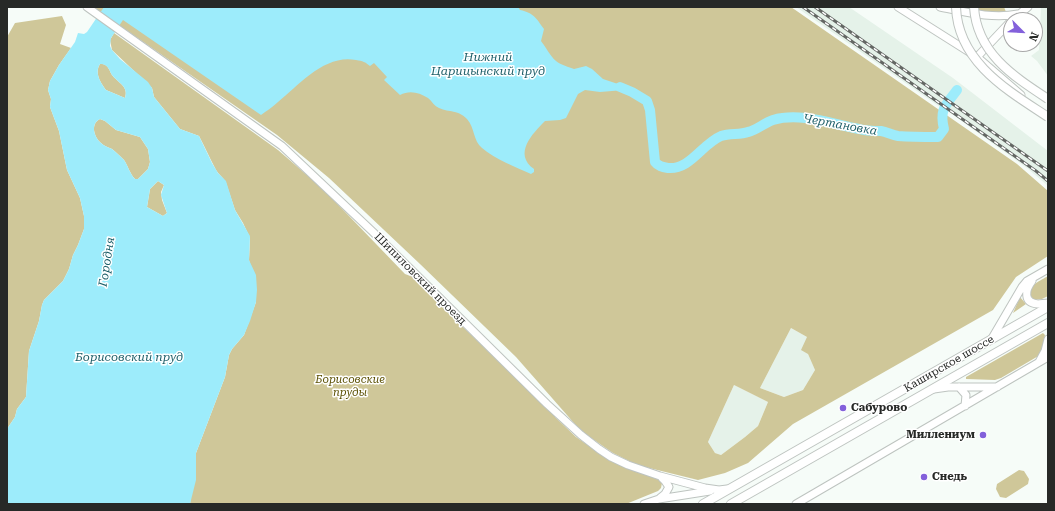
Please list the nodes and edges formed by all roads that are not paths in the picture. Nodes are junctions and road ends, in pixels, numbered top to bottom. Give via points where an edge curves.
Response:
1 (88, 7) edge
2 (898, 7) edge
3 (940, 7) edge
4 (956, 7) edge
5 (974, 7) edge
6 (1003, 16) edge
7 (1003, 30) edge
8 (977, 57) junction
9 (1048, 99) edge
10 (1048, 118) edge
11 (1048, 269) edge
12 (1036, 276) junction
13 (1048, 303) edge
14 (1048, 307) edge
15 (1048, 323) edge
16 (1048, 339) edge
17 (990, 340) junction
18 (1048, 357) edge
19 (1039, 362) junction
20 (959, 387) junction
21 (998, 387) junction
22 (934, 389) junction
23 (965, 406) junction
24 (660, 476) junction
25 (730, 488) junction
26 (719, 490) junction
27 (659, 498) junction
28 (644, 504) edge
29 (703, 504) edge
30 (731, 504) edge
31 (796, 504) edge

1 - 24 main road, Шипиловский проезд via 282,146 581,435 611,457
2 - 8 main road
3 - 6 main road
4 - 10 main road, bridge via 959,30 976,61 1004,87
5 - 9 main road, bridge via 981,34 991,53 1010,71
7 - 8 main road
8 - 10 main road
11 - 12 main road
12 - 13 main road via 1027,287 1027,298 1038,304
12 - 17 main road via 1022,287
14 - 17 main road, Каширское шоссе
15 - 22 main road, Каширское шоссе
16 - 19 main road
17 - 25 main road, Каширское шоссе
18 - 19 main road
19 - 21 main road
20 - 21 main road
20 - 22 main road
20 - 23 main road via 966,395
21 - 23 main road
22 - 30 main road, Каширское шоссе
23 - 31 main road
24 - 26 main road, Шипиловский проезд
24 - 27 main road via 668,487 665,494
25 - 26 main road, Шипиловский проезд
25 - 29 main road, Каширское шоссе
26 - 27 main road
27 - 28 main road

